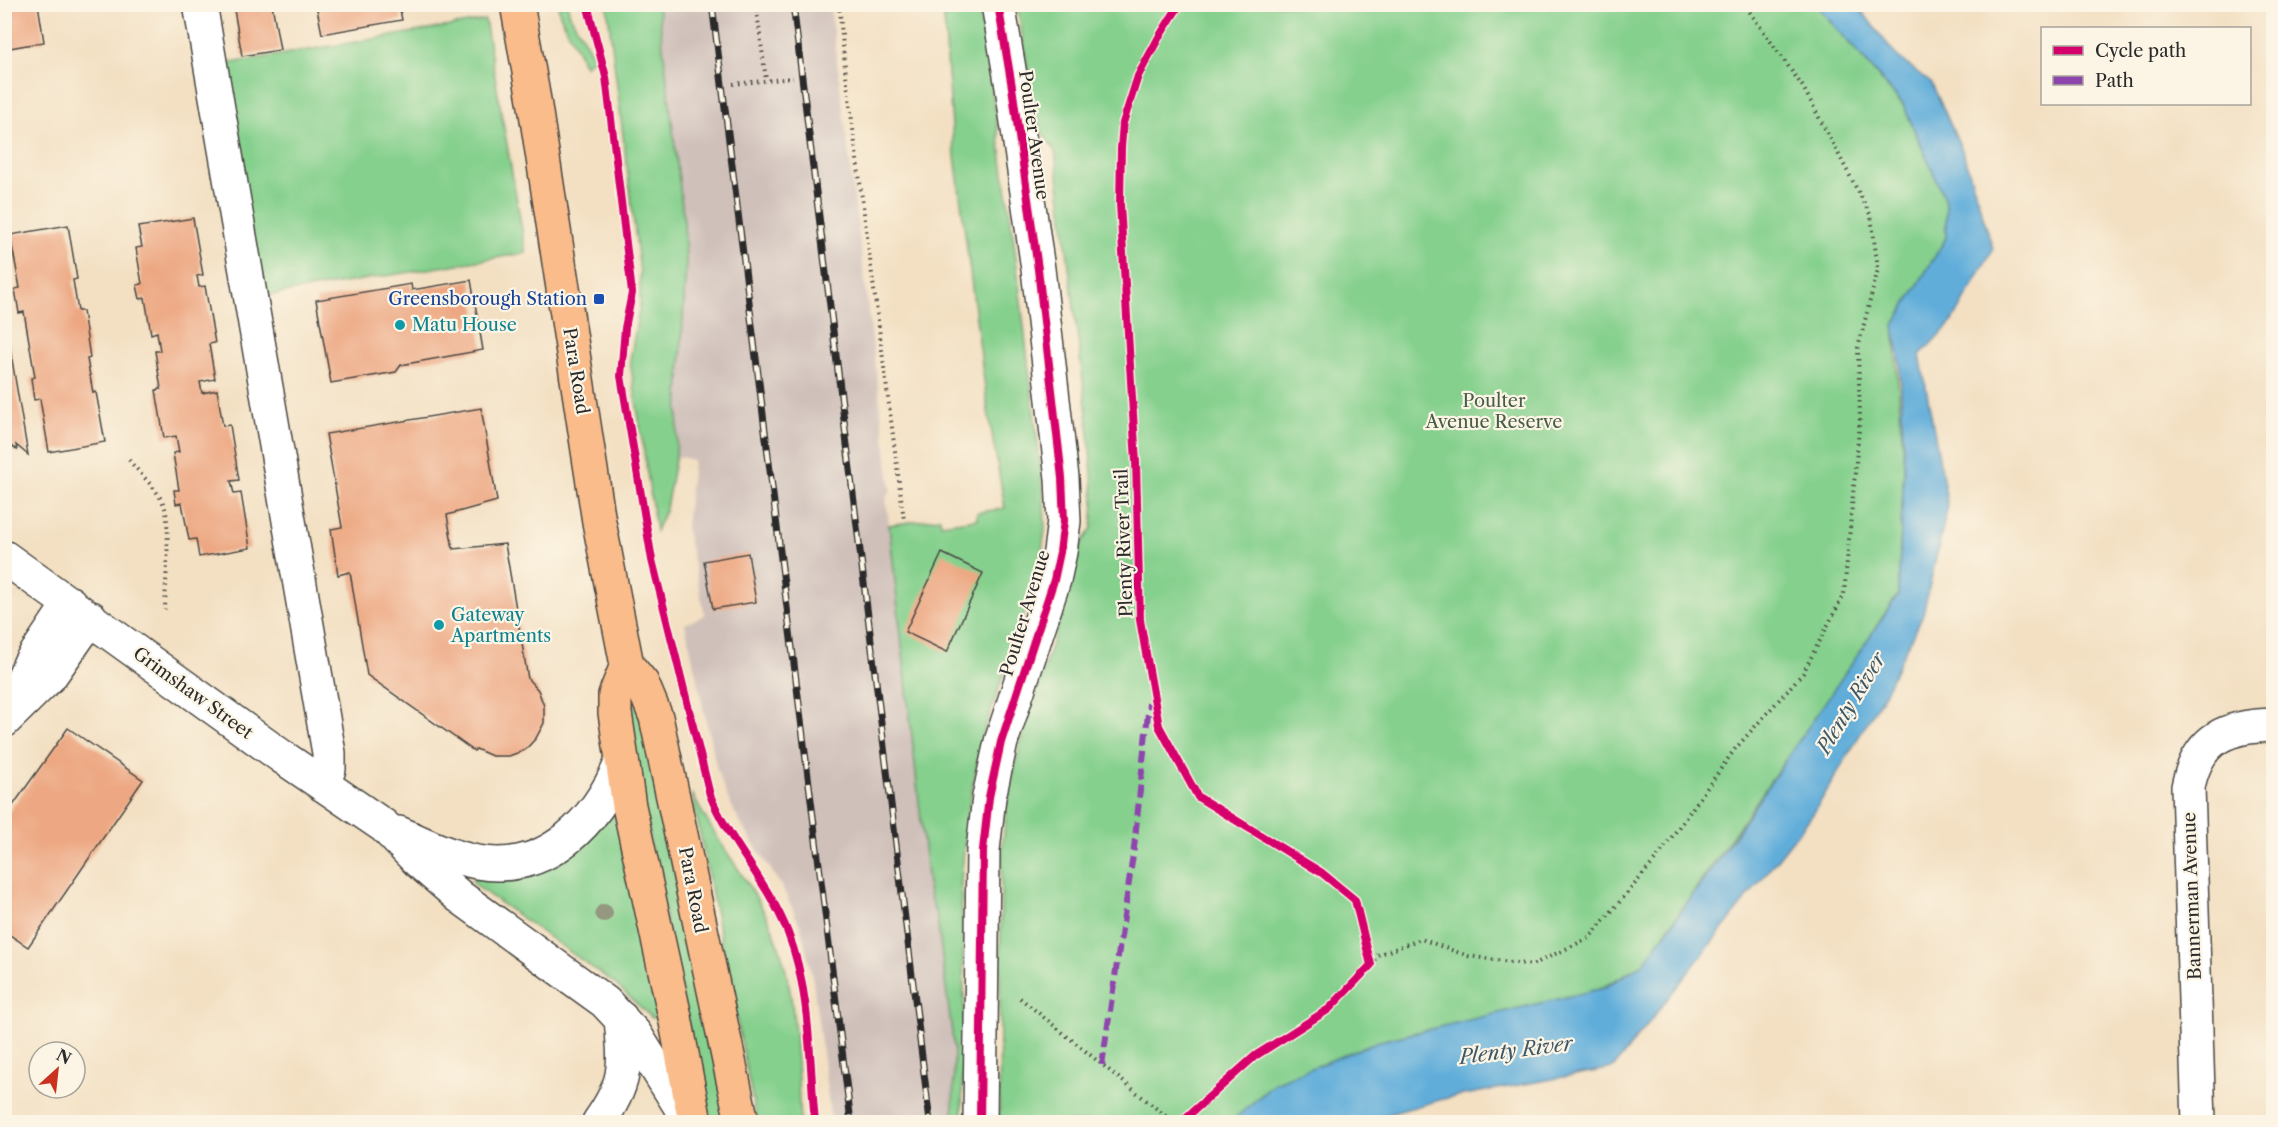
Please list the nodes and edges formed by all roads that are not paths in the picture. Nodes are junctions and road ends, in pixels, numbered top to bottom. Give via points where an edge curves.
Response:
1 (200, 4) edge
2 (517, 4) edge
3 (998, 4) edge
4 (4, 556) edge
5 (80, 611) junction
6 (627, 665) junction
7 (4, 721) edge
8 (2274, 725) edge
9 (622, 761) junction
10 (323, 785) junction
11 (384, 826) junction
12 (621, 1018) junction
13 (603, 1121) edge
14 (690, 1122) edge
15 (695, 1122) edge
16 (742, 1122) edge
17 (980, 1122) edge
18 (2199, 1122) edge

1 - 10 street via 330,753
2 - 6 main road, Para Road via 599,522
3 - 17 street, Poulter Avenue via 1038,269 1064,521 1054,580 1001,742 989,797 983,850
4 - 5 street, Grimshaw Street
5 - 7 street via 50,676
5 - 10 street, Grimshaw Street
6 - 9 main road via 615,695
6 - 16 main road, Para Road via 642,683 656,717
8 - 18 street, Bannerman Avenue via 2230,730 2216,738 2197,758 2188,787
9 - 11 street, Grimshaw Street via 609,791 590,818 562,843 529,859 494,864 467,860
9 - 15 main road
10 - 11 street, Grimshaw Street
11 - 12 street, Grimshaw Street via 460,897 605,1002
12 - 13 street via 624,1070
12 - 14 street, Grimshaw Street via 642,1044

